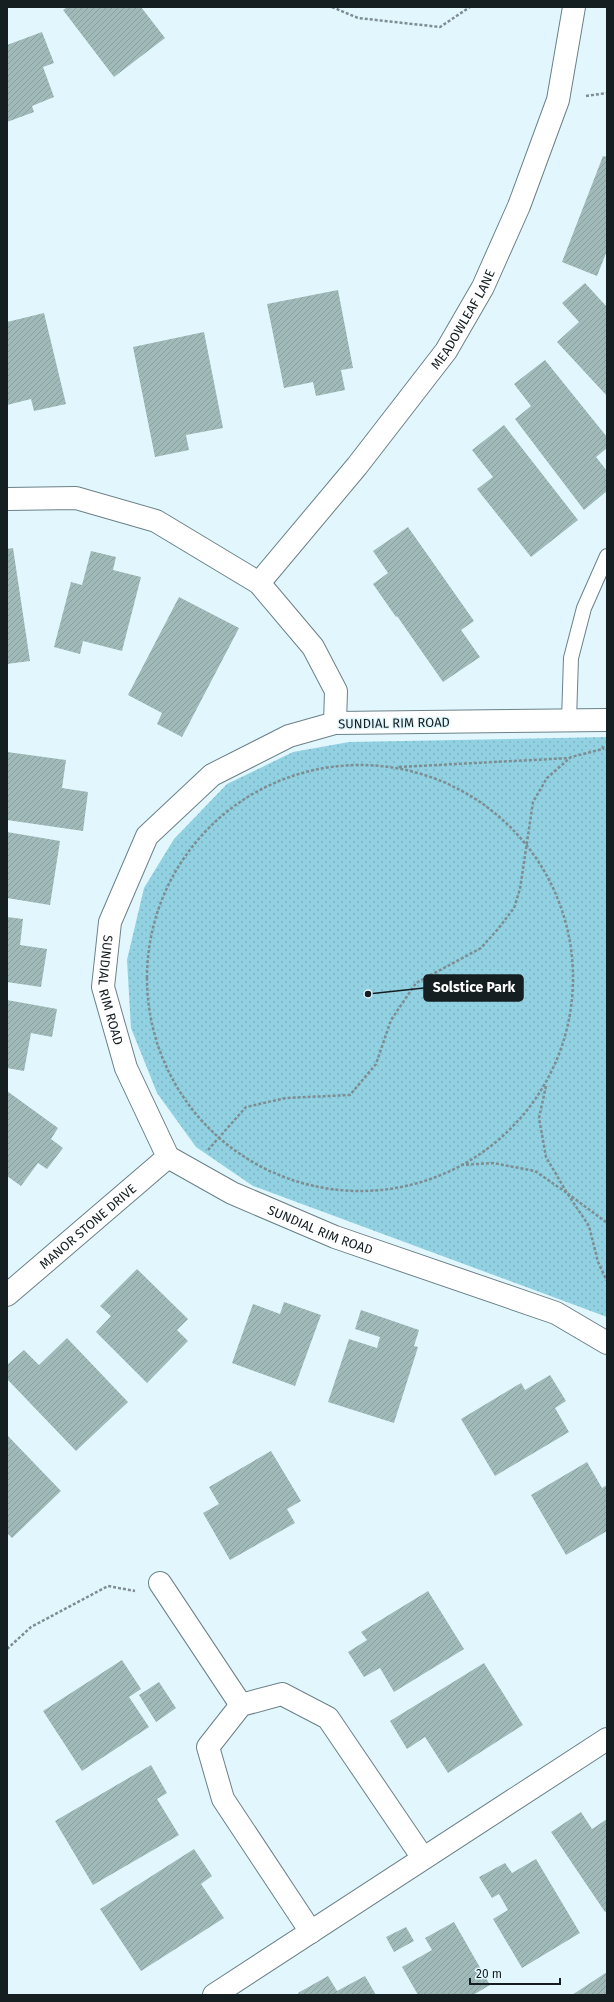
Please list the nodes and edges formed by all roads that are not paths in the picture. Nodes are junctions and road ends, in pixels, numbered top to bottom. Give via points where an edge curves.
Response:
1 (574, 7) edge
2 (7, 499) edge
3 (607, 556) edge
4 (259, 583) junction
5 (569, 720) junction
6 (605, 720) edge
7 (335, 723) junction
8 (168, 1157) junction
9 (7, 1295) edge
10 (607, 1343) edge
11 (160, 1583) road end
12 (241, 1705) junction
13 (607, 1739) edge
14 (423, 1858) junction
15 (311, 1932) junction
16 (214, 1995) edge

1 - 4 street, MEADOWLEAF LANE via 558,100 520,206 483,287 446,351 357,466
2 - 4 street via 76,498 156,520
3 - 5 lane via 584,608 571,658
4 - 7 street via 313,647 336,691
5 - 6 street, SUNDIAL RIM ROAD
5 - 7 street, SUNDIAL RIM ROAD
7 - 8 street, SUNDIAL RIM ROAD via 289,736 212,775 147,836 110,922 103,987 126,1068
8 - 9 street, MANOR STONE DRIVE
8 - 10 street, SUNDIAL RIM ROAD via 232,1193 335,1236 556,1313
11 - 12 street
12 - 14 street via 282,1694 328,1718
12 - 15 street via 208,1747 223,1799
13 - 14 street
14 - 15 street
15 - 16 street

